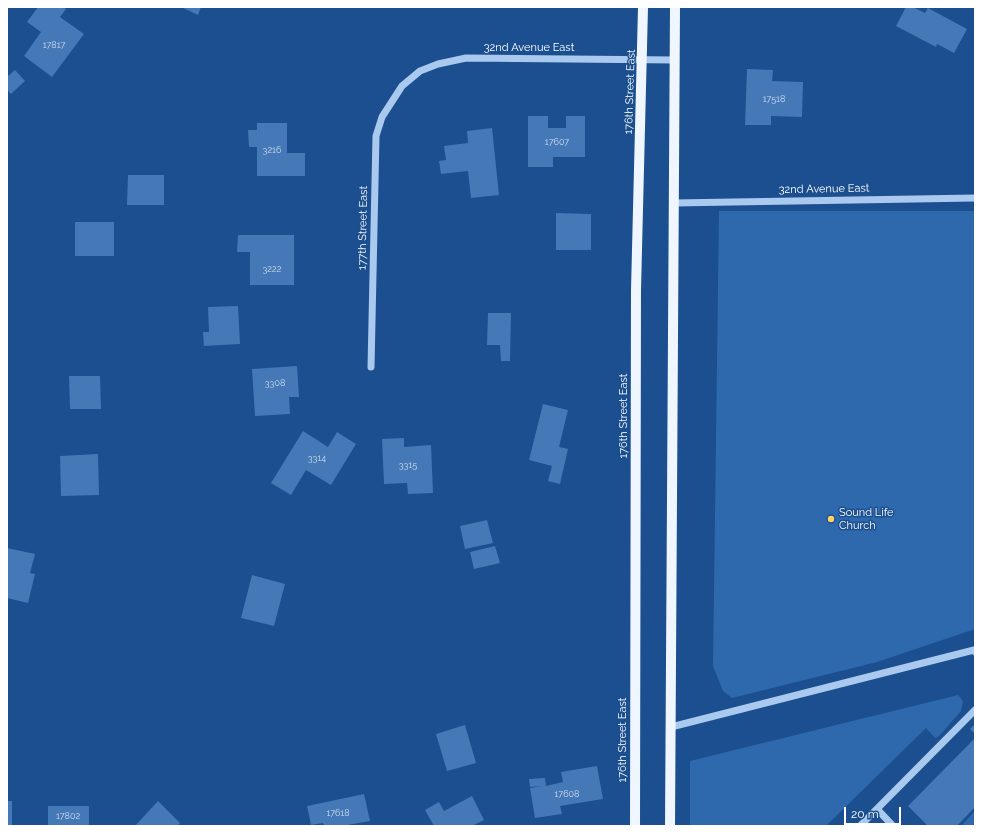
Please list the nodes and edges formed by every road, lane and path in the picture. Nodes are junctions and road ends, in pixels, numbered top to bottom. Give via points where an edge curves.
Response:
1 (643, 7) edge
2 (675, 7) edge
3 (643, 59) junction
4 (674, 60) junction
5 (395, 94) joint
6 (975, 198) edge
7 (673, 203) junction
8 (370, 367) dead end
9 (975, 650) edge
10 (975, 710) edge
11 (671, 727) junction
12 (877, 809) junction
13 (635, 826) edge
14 (670, 826) edge
15 (860, 826) edge
16 (893, 826) edge

1 - 3 main road, 176th Street East
2 - 4 main road
3 - 4 street, 32nd Avenue East
3 - 5 street, 32nd Avenue East via 466,58 420,71
3 - 13 main road, 176th Street East via 636,290
4 - 7 main road
5 - 8 street, 177th Street East via 382,117 376,136
6 - 7 street, 32nd Avenue East
7 - 11 main road
9 - 11 street
10 - 12 street
11 - 14 main road
12 - 15 street
12 - 16 street

